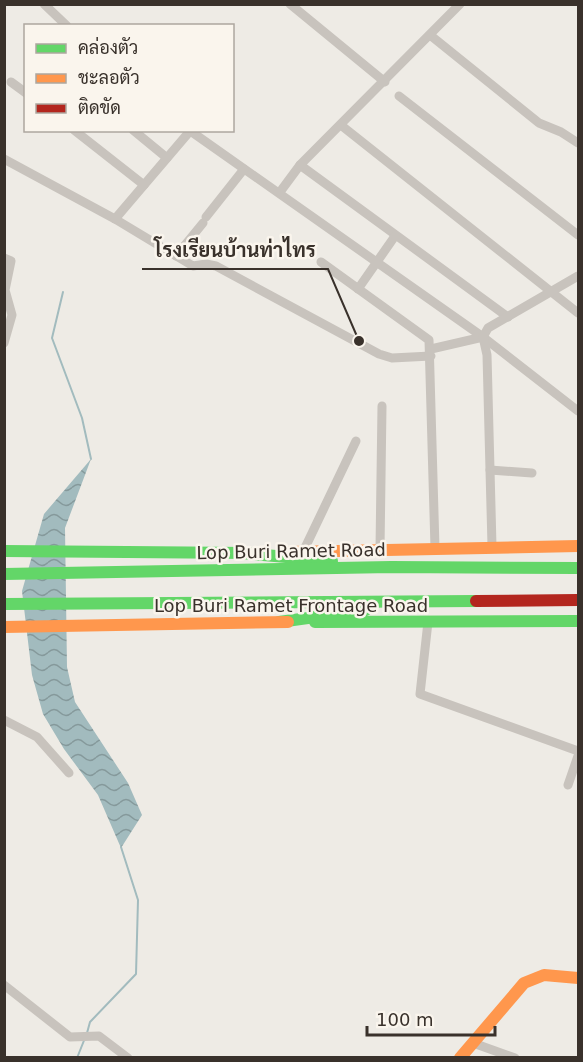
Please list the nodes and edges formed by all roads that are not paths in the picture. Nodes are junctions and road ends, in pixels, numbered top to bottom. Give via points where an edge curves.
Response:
1 (44, 4) edge
2 (290, 4) edge
3 (460, 4) edge
4 (65, 24) edge
5 (430, 35) junction
6 (11, 82) dead end
7 (385, 82) junction
8 (24, 92) edge
9 (399, 96) dead end
10 (342, 126) junction
11 (77, 132) edge
12 (135, 132) edge
13 (189, 132) edge
14 (191, 132) edge
15 (579, 143) edge
16 (167, 158) junction
17 (4, 159) edge
18 (300, 165) junction
19 (244, 169) junction
20 (144, 185) junction
21 (280, 192) junction
22 (115, 219) junction
23 (579, 235) edge
24 (394, 236) junction
25 (176, 256) junction
26 (4, 258) edge
27 (321, 262) dead end
28 (377, 262) junction
29 (579, 276) edge
30 (358, 289) junction
31 (552, 291) junction
32 (579, 313) edge
33 (508, 317) junction
34 (483, 337) junction
35 (4, 343) edge
36 (431, 353) junction
37 (382, 406) dead end
38 (579, 411) edge
39 (356, 441) dead end
40 (490, 470) junction
41 (532, 473) dead end
42 (492, 546) junction
43 (579, 546) edge
44 (435, 548) junction
45 (380, 549) junction
46 (4, 551) edge
47 (303, 552) junction
48 (241, 553) junction
49 (392, 567) junction
50 (579, 568) edge
51 (7, 574) edge
52 (579, 600) edge
53 (437, 603) junction
54 (9, 604) edge
55 (579, 621) edge
56 (279, 622) junction
57 (428, 622) junction
58 (11, 627) edge
59 (4, 720) edge
60 (579, 751) edge
61 (579, 756) edge
62 (69, 773) dead end
63 (568, 785) dead end
64 (579, 978) edge
65 (4, 985) edge
66 (473, 1043) junction
67 (128, 1058) edge
68 (460, 1058) edge
69 (515, 1058) edge

1 - 4 street
2 - 7 street
3 - 5 street
5 - 7 street
5 - 15 street via 539,123
6 - 8 street
7 - 10 street
9 - 23 street
10 - 18 street
10 - 31 street
11 - 20 street
12 - 16 street
13 - 16 street
14 - 19 street
16 - 20 street
17 - 22 street
18 - 21 street
18 - 24 street
19 - 21 street
19 - 25 street
20 - 22 street
21 - 28 street
22 - 25 street
24 - 28 street
24 - 33 street
25 - 36 street via 196,267 216,266 379,354 392,358
26 - 35 street via 11,261 5,290 12,315
27 - 30 street
28 - 30 street
28 - 34 street
29 - 31 street
30 - 36 street via 429,340
31 - 32 street
31 - 33 street
33 - 34 street via 488,328
34 - 36 street
34 - 38 street
34 - 40 street via 487,355
36 - 44 street
37 - 45 street
39 - 47 street
40 - 41 street
40 - 42 street
42 - 43 main road
42 - 44 main road
44 - 45 main road
45 - 47 main road
46 - 48 main road
47 - 48 main road
48 - 49 main road
49 - 50 main road, Lop Buri Ramet Road
49 - 51 main road, Lop Buri Ramet Road
52 - 53 main road
53 - 54 main road
53 - 56 main road
55 - 57 main road, Lop Buri Ramet Frontage Road
56 - 57 main road, Lop Buri Ramet Frontage Road
56 - 58 main road, Lop Buri Ramet Frontage Road
57 - 60 street via 420,694
59 - 62 street via 37,737
61 - 63 street
64 - 66 main road via 544,975 524,983
65 - 67 street via 70,1037 99,1036
66 - 68 main road
66 - 69 street

